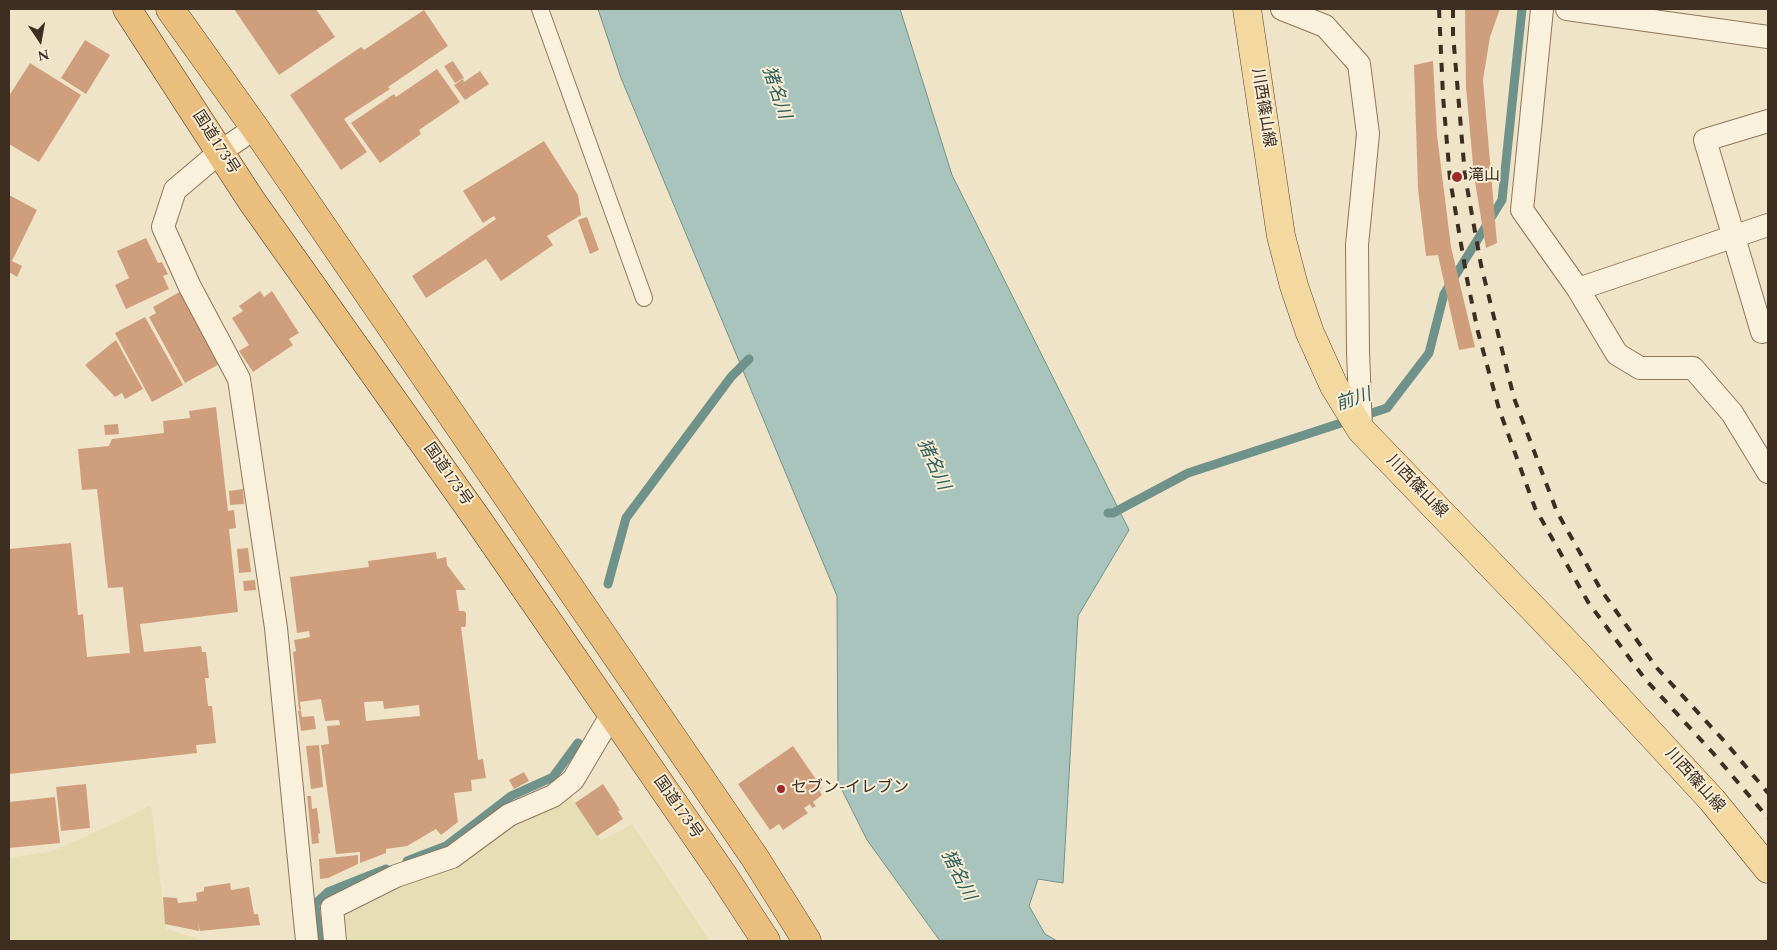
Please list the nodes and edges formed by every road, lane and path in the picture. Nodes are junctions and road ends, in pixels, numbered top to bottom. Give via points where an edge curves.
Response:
1 (128, 9) edge
2 (170, 9) edge
3 (540, 9) edge
4 (1247, 9) edge
5 (1282, 9) edge
6 (1542, 9) edge
7 (1567, 9) edge
8 (1329, 17) edge
9 (1768, 38) edge
10 (1768, 122) edge
11 (255, 128) junction
12 (220, 152) junction
13 (1768, 225) edge
14 (1734, 237) junction
15 (1578, 289) junction
16 (644, 298) dead end
17 (1762, 332) dead end
18 (1360, 430) junction
19 (1768, 472) edge
20 (612, 714) junction
21 (1768, 868) edge
22 (307, 941) edge
23 (335, 941) edge
24 (766, 941) edge
25 (806, 941) edge

1 - 12 highway, 国道173号
2 - 11 highway
3 - 16 street
4 - 18 main road, 川西篠山線 via 1281,236 1294,286 1310,333 1334,386
5 - 8 street
6 - 15 street via 1522,210
7 - 9 street
8 - 18 street via 1359,64 1368,134 1357,245
10 - 14 street via 1705,140
11 - 12 street
11 - 25 highway via 754,858
12 - 20 highway, 国道173号
12 - 22 street via 175,190 163,227 190,287 239,379 276,628
13 - 14 street
14 - 15 street
14 - 17 street
15 - 19 street via 1617,354 1640,368 1693,368 1732,413
18 - 21 main road, 川西篠山線 via 1576,652 1712,800
20 - 23 street via 573,780 553,796 509,815 452,857 396,876 332,908
20 - 24 highway, 国道173号

